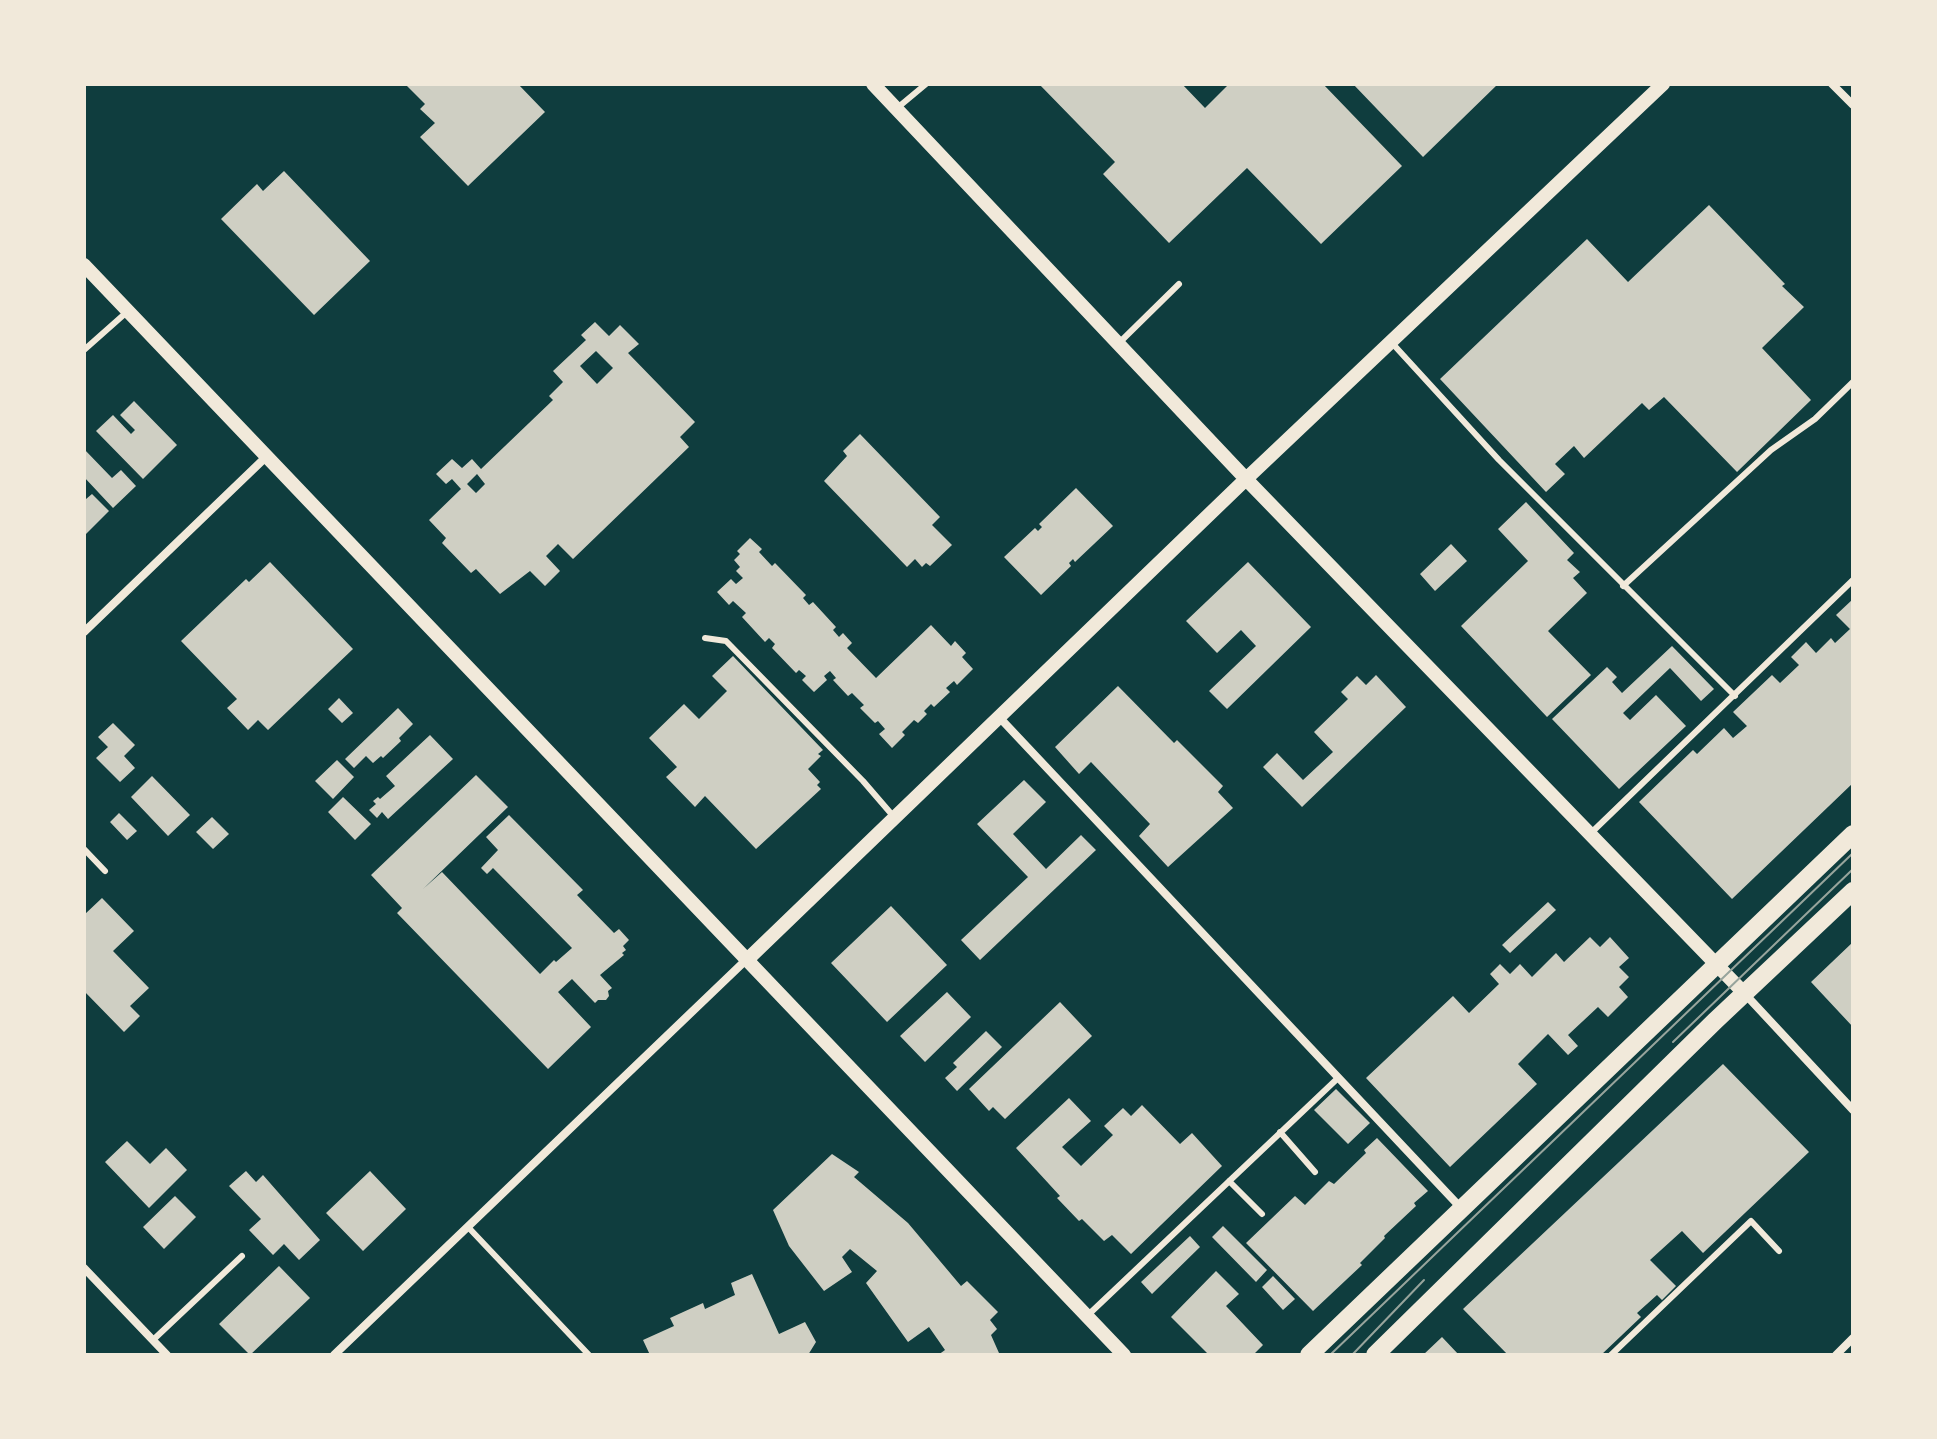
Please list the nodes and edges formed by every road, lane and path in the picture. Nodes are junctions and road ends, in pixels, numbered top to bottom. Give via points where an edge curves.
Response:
1 (873, 84) edge
2 (926, 84) edge
3 (1663, 84) edge
4 (1832, 84) edge
5 (1853, 105) edge
6 (896, 109) junction
7 (84, 265) edge
8 (1179, 284) dead end
9 (128, 311) junction
10 (1391, 341) junction
11 (1118, 344) junction
12 (84, 350) edge
13 (1853, 382) edge
14 (267, 456) junction
15 (1246, 479) junction
16 (1853, 580) edge
17 (1623, 586) junction
18 (84, 632) edge
19 (705, 638) dead end
20 (1735, 696) junction
21 (999, 717) junction
22 (894, 817) junction
23 (1590, 834) junction
24 (1853, 834) edge
25 (84, 849) edge
26 (105, 871) dead end
27 (1853, 891) edge
28 (748, 959) junction
29 (1717, 965) junction
30 (1745, 994) junction
31 (1338, 1078) junction
32 (1853, 1110) edge
33 (1280, 1132) junction
34 (1315, 1172) dead end
35 (1229, 1181) junction
36 (1462, 1209) junction
37 (1262, 1214) dead end
38 (468, 1227) junction
39 (1779, 1251) dead end
40 (242, 1256) dead end
41 (84, 1268) edge
42 (1087, 1316) junction
43 (1853, 1338) edge
44 (153, 1340) junction
45 (167, 1355) edge
46 (334, 1355) edge
47 (589, 1355) edge
48 (1124, 1355) edge
49 (1309, 1355) edge
50 (1375, 1355) edge
51 (1611, 1355) edge
52 (1836, 1355) edge

1 - 6 street
2 - 6 lane
3 - 10 street
4 - 5 street
6 - 11 street
7 - 9 street
8 - 11 lane
9 - 12 lane
9 - 14 street
10 - 15 street
10 - 17 lane
11 - 15 street
13 - 17 lane
14 - 18 street
14 - 28 street
15 - 21 street
15 - 23 street
16 - 20 lane
17 - 20 lane
19 - 22 lane via 726,641
20 - 23 lane
21 - 22 street
21 - 31 street
22 - 28 street
23 - 29 street
24 - 29 main road
25 - 26 lane
27 - 30 main road
28 - 38 street
28 - 42 street
29 - 30 street
29 - 36 main road
30 - 32 street
30 - 50 main road
31 - 33 lane
31 - 36 street
33 - 34 lane
33 - 35 lane
35 - 37 lane
35 - 42 lane
36 - 49 main road
38 - 46 street
38 - 47 lane
39 - 51 lane via 1751,1221
40 - 44 lane
41 - 44 street
42 - 48 street
43 - 52 street
44 - 45 street

